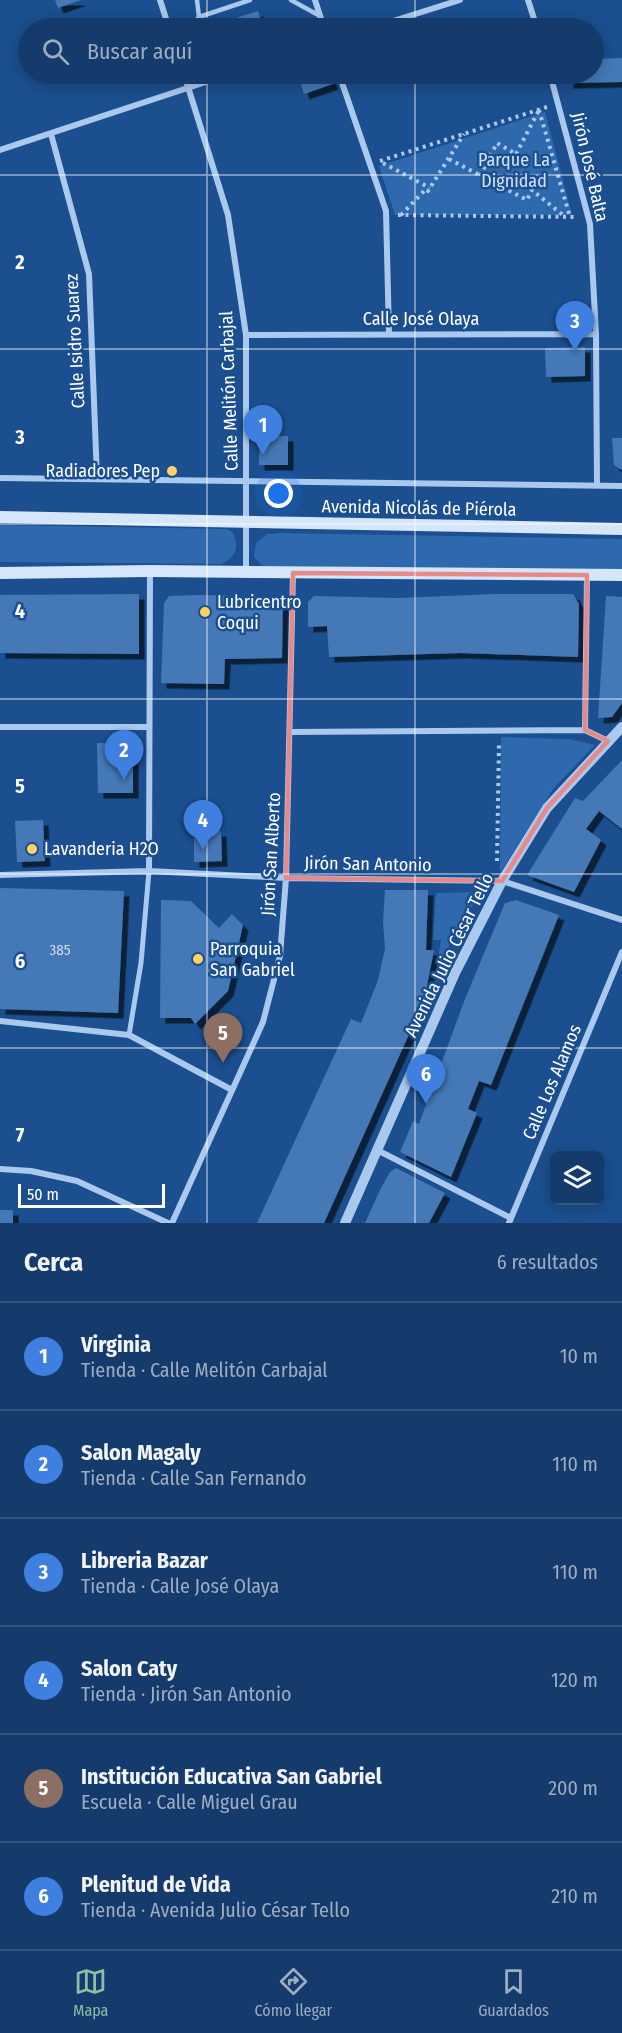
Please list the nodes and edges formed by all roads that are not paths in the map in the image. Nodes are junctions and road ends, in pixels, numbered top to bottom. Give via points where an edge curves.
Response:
1 (160, 0) edge
2 (197, 0) edge
3 (250, 0) edge
4 (291, 0) edge
5 (315, 0) edge
6 (460, 0) edge
7 (528, 0) edge
8 (320, 16) joint
9 (199, 17) joint
10 (166, 18) edge
11 (403, 18) edge
12 (534, 18) edge
13 (187, 84) edge
14 (198, 84) edge
15 (342, 84) edge
16 (553, 84) edge
17 (188, 87) junction
18 (51, 134) junction
19 (0, 150) edge
20 (389, 334) junction
21 (596, 334) junction
22 (246, 335) junction
23 (0, 478) edge
24 (97, 478) junction
25 (246, 480) junction
26 (597, 485) junction
27 (622, 486) edge
28 (0, 517) edge
29 (246, 524) junction
30 (622, 529) edge
31 (150, 571) junction
32 (246, 572) junction
33 (0, 573) edge
34 (293, 573) junction
35 (587, 575) junction
36 (622, 575) edge
37 (0, 727) edge
38 (148, 727) junction
39 (622, 727) edge
40 (585, 730) junction
41 (290, 732) junction
42 (608, 741) junction
43 (148, 871) junction
44 (0, 875) edge
45 (286, 878) junction
46 (500, 881) junction
47 (622, 920) edge
48 (622, 952) edge
49 (0, 1021) edge
50 (129, 1035) junction
51 (232, 1090) junction
52 (377, 1150) junction
53 (0, 1169) edge
54 (510, 1221) edge
55 (170, 1223) edge
56 (345, 1223) edge

1 - 10 street
2 - 9 lane
3 - 9 lane
4 - 8 lane
5 - 8 street
6 - 11 street
7 - 12 street
13 - 17 street, Calle Melitón Carbajal
14 - 17 street
15 - 20 street via 386,215
16 - 21 street, Jirón José Balta via 589,217
17 - 18 street
17 - 22 street, Calle Melitón Carbajal via 228,214
18 - 19 street
18 - 24 street, Calle Isidro Suarez via 89,274
20 - 21 street, Calle José Olaya
20 - 22 street, Calle José Olaya
21 - 26 street, Jirón José Balta
22 - 25 street, Calle Melitón Carbajal
23 - 24 street, Avenida Nicolás de Piérola
24 - 25 street, Avenida Nicolás de Piérola
25 - 26 street, Avenida Nicolás de Piérola
25 - 29 street, Calle Melitón Carbajal
26 - 27 street, Avenida Nicolás de Piérola
28 - 29 main road, Avenida Nicolás de Piérola
29 - 30 main road, Avenida Nicolás de Piérola
29 - 32 street, Calle Melitón Carbajal
31 - 32 main road
31 - 33 main road
31 - 38 street
32 - 34 main road
34 - 35 main road
34 - 41 street, Jirón San Alberto
35 - 36 main road
35 - 40 street
37 - 38 street
38 - 43 street
39 - 42 street, Avenida Julio César Tello
40 - 41 street
40 - 42 street
41 - 45 street, Jirón San Alberto
42 - 46 street, Avenida Julio César Tello via 547,808
43 - 44 street, Jirón San Antonio
43 - 45 street, Jirón San Antonio
43 - 50 street via 141,963
45 - 46 street, Jirón San Antonio
45 - 51 street, Jirón San Alberto via 280,956 263,1022
46 - 47 street, Jirón San Antonio
46 - 52 street, Avenida Julio César Tello
48 - 54 street, Calle Los Alamos
49 - 50 street
50 - 51 street
51 - 55 street, Jirón San Alberto
52 - 54 street
52 - 56 street, Avenida Julio César Tello
53 - 55 street via 77,1181

